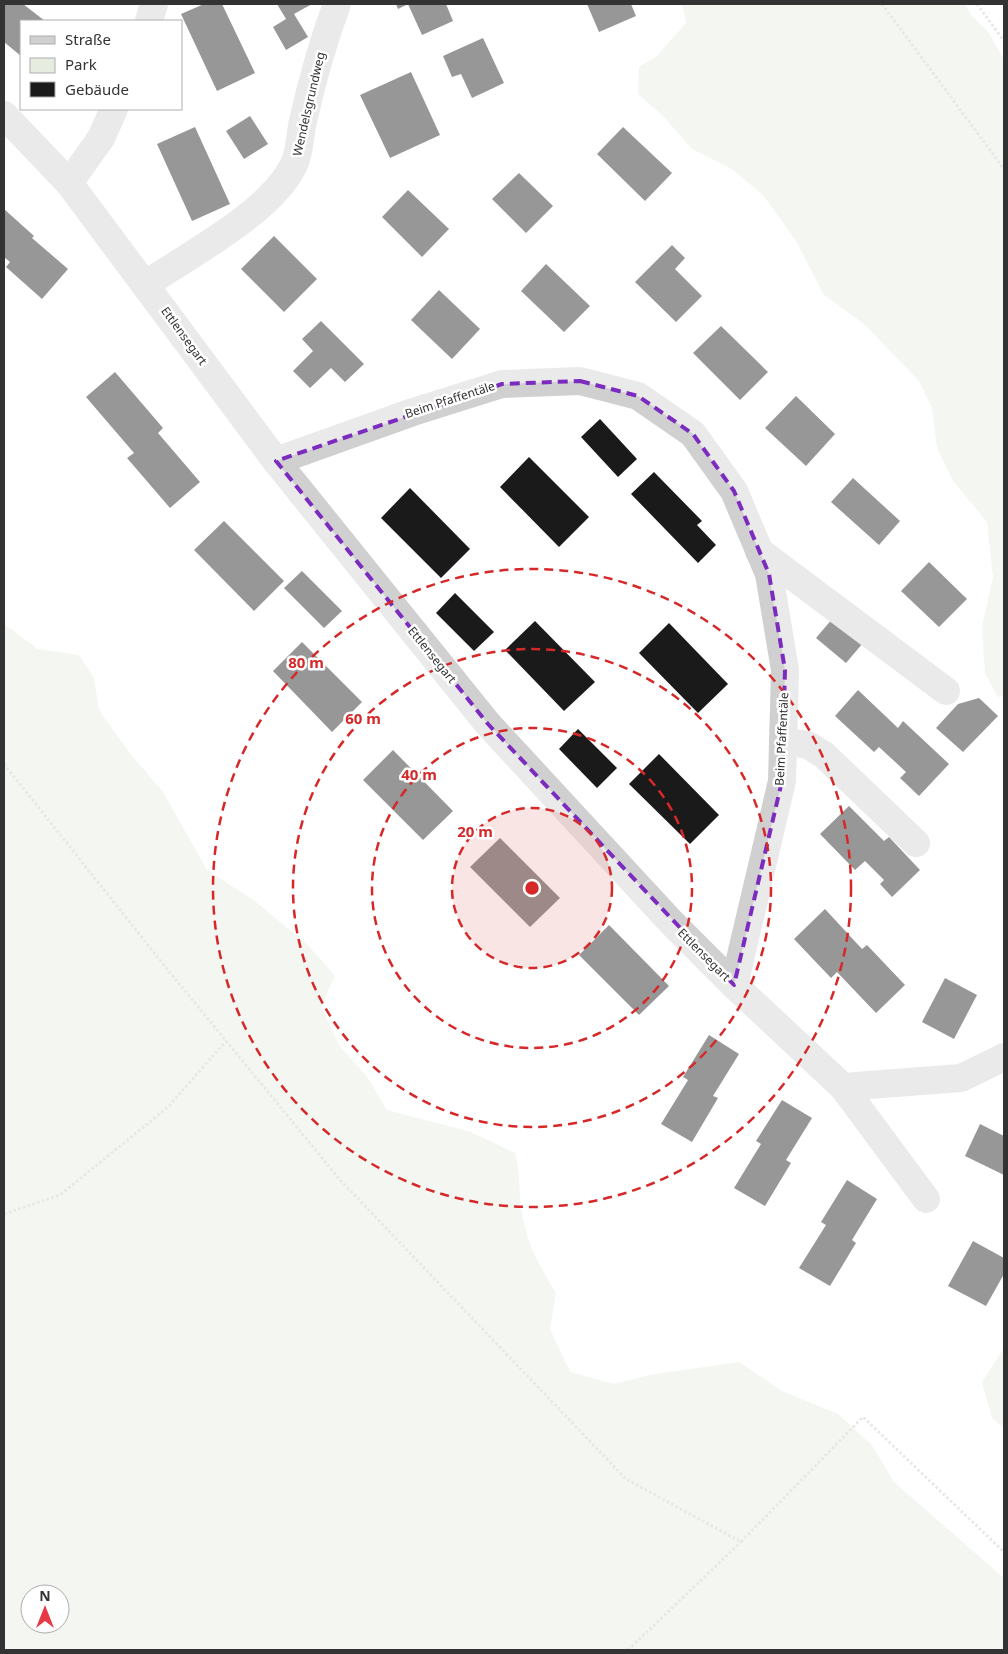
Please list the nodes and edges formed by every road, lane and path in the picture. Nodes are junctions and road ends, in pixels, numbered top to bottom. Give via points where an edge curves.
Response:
1 (154, 4) edge
2 (337, 4) edge
3 (882, 4) edge
4 (977, 4) edge
5 (149, 20) edge
6 (1004, 42) edge
7 (114, 110) edge
8 (4, 115) edge
9 (1004, 169) edge
10 (69, 183) junction
11 (146, 284) junction
12 (276, 461) junction
13 (759, 551) junction
14 (946, 691) dead end
15 (783, 740) junction
16 (4, 764) edge
17 (916, 842) dead end
18 (734, 985) junction
19 (226, 1041) junction
20 (1004, 1057) edge
21 (843, 1087) junction
22 (926, 1199) dead end
23 (4, 1214) edge
24 (741, 1542) junction
25 (1004, 1552) edge
26 (628, 1650) edge

1 - 5 street
2 - 11 street, Wendelsgrundweg via 302,122 295,162 276,191 254,213
3 - 9 path
4 - 6 path
7 - 10 street via 101,138
8 - 10 street, Ettlensegart
10 - 11 street, Ettlensegart
11 - 12 street, Ettlensegart
12 - 13 street, Beim Pfaffentäle via 502,384 580,381 638,396 692,434 734,491
12 - 18 street, Ettlensegart via 488,724 671,922
13 - 14 street
13 - 15 street, Beim Pfaffentäle via 769,574 785,670
15 - 17 street via 808,745 824,755
15 - 18 street, Beim Pfaffentäle via 782,781
16 - 19 path
18 - 21 street, Ettlensegart
19 - 23 path via 167,1108 60,1195
19 - 24 path via 341,1181 626,1479
20 - 21 street via 961,1078
21 - 22 street, Ettlensegart
24 - 25 path via 863,1417
24 - 26 path

